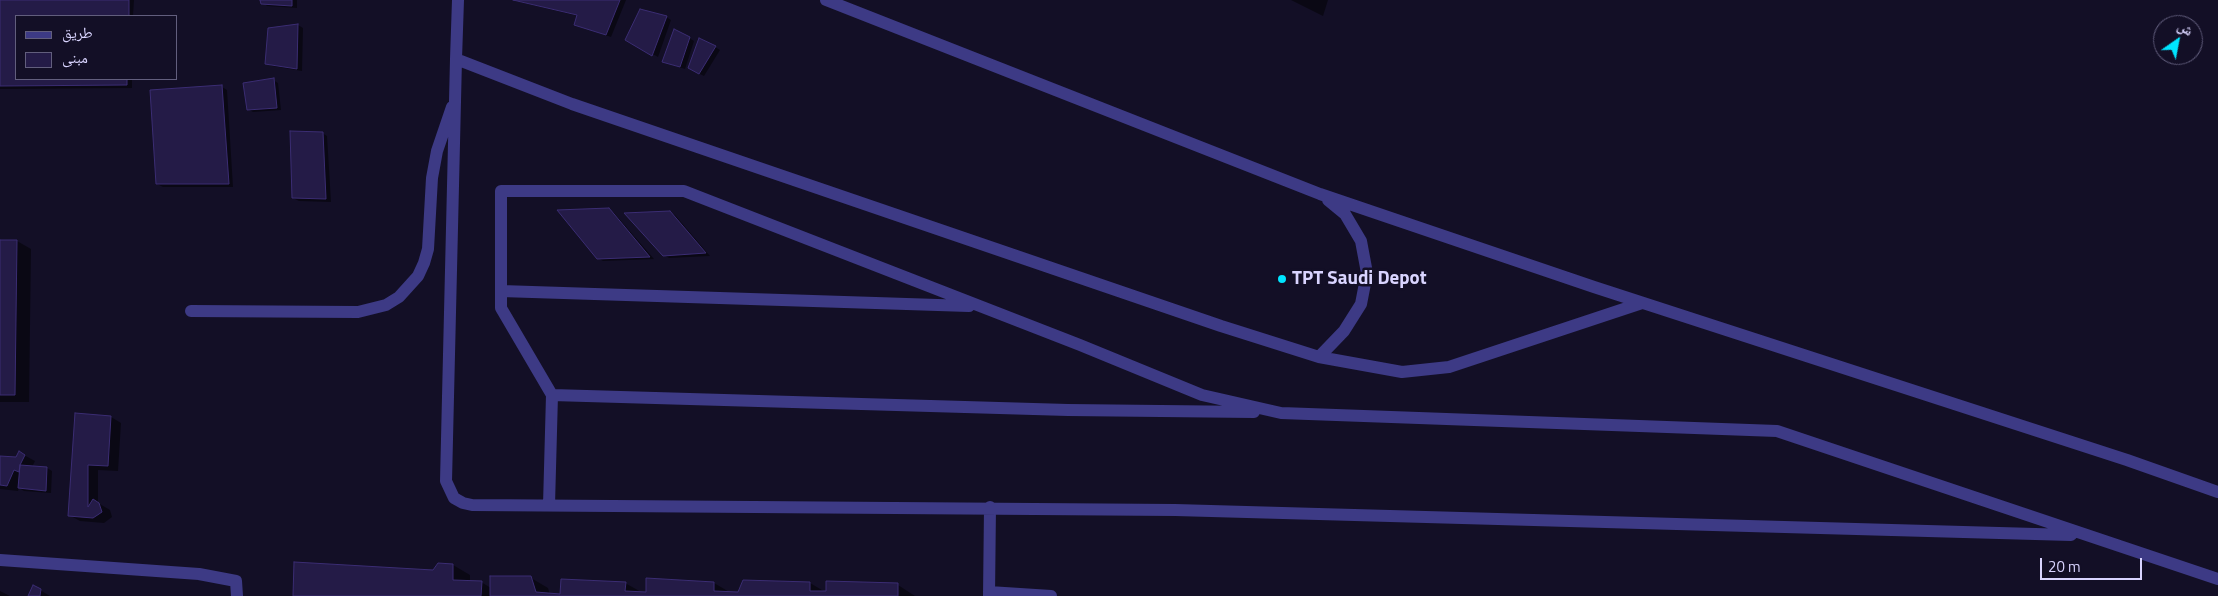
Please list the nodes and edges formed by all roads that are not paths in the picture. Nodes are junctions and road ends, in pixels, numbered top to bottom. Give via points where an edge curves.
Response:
1 (458, 0) edge
2 (826, 0) edge
3 (456, 58) junction
4 (455, 98) junction
5 (1320, 194) junction
6 (501, 291) junction
7 (1642, 304) junction
8 (980, 306) junction
9 (191, 311) dead end
10 (1318, 356) junction
11 (552, 395) junction
12 (1281, 413) junction
13 (2218, 492) edge
14 (549, 505) junction
15 (990, 507) junction
16 (2083, 535) junction
17 (0, 560) edge
18 (2218, 578) edge
19 (989, 594) edge
20 (237, 596) edge
21 (1050, 596) edge

1 - 3 street
2 - 5 street
3 - 4 street
3 - 10 street via 572,104 1221,326
4 - 9 street via 432,178 428,249 418,276 399,297 386,305 358,312
4 - 14 street via 446,481 454,498 463,503
5 - 7 street
5 - 10 street via 1345,214 1362,241 1367,273 1360,304 1344,331
6 - 8 street
6 - 8 street via 501,192 684,191
6 - 11 street via 501,308
7 - 10 street via 1448,367 1402,372
7 - 13 street
8 - 12 street via 1202,395
11 - 12 street
11 - 14 street
12 - 16 street via 1776,431
14 - 15 street
15 - 16 street
15 - 19 street
16 - 18 street
17 - 20 street via 199,574 236,581
19 - 21 street

